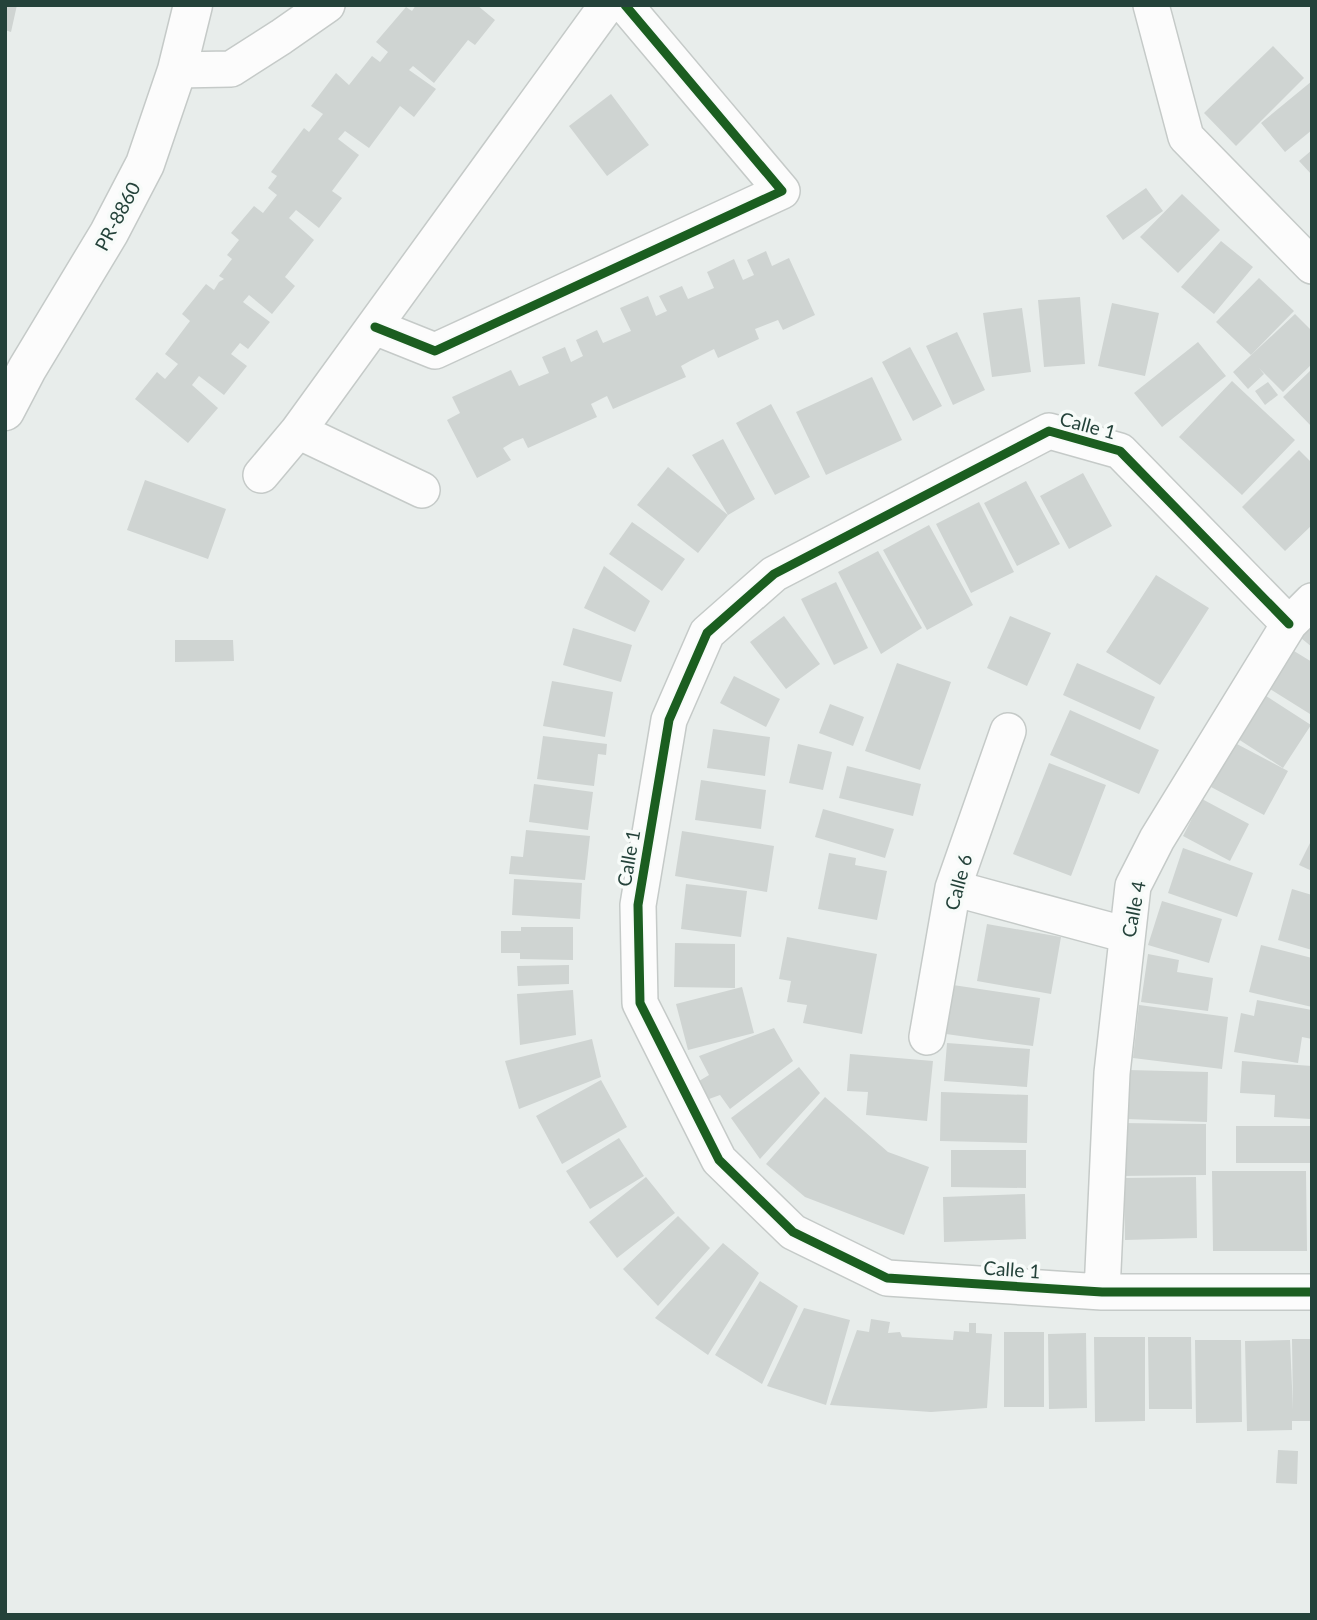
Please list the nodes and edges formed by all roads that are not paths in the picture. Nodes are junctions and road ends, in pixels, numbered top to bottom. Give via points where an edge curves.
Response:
1 (192, 5) edge
2 (327, 5) edge
3 (607, 5) edge
4 (625, 5) edge
5 (1152, 5) edge
6 (177, 70) junction
7 (1312, 266) edge
8 (375, 327) junction
9 (5, 411) edge
10 (298, 431) junction
11 (261, 475) dead end
12 (422, 490) dead end
13 (1301, 612) edge
14 (1007, 731) dead end
15 (953, 888) junction
16 (1127, 935) junction
17 (927, 1037) dead end
18 (1102, 1293) junction
19 (1312, 1293) edge

1 - 6 street, PR-8860 / PR-8860
2 - 6 street via 231,69
3 - 8 street
4 - 8 street via 782,191 435,351
5 - 7 street via 1186,137
6 - 9 street, PR-8860 / PR-8860 via 145,164
8 - 10 street
10 - 11 street
10 - 12 street
13 - 16 street, Calle 4 via 1157,839 1133,886
13 - 18 street, Calle 1 via 1120,451 1049,431 775,575 707,633 669,720 638,905 640,1003 719,1160 793,1232 887,1278
14 - 15 street, Calle 6
15 - 16 street
15 - 17 street, Calle 6
16 - 18 street, Calle 4 via 1112,1073
18 - 19 street, Calle 1

